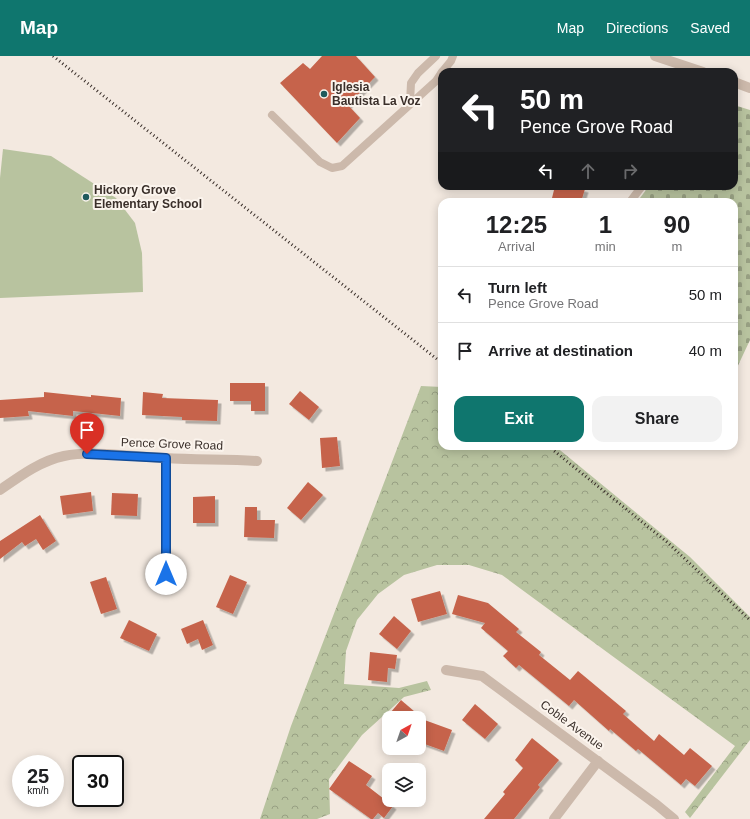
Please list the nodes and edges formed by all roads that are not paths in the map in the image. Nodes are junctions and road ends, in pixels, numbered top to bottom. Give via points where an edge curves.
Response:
1 (436, 56) edge
2 (453, 56) edge
3 (655, 56) edge
4 (446, 68) edge
5 (691, 68) edge
6 (438, 77) edge
7 (738, 84) edge
8 (750, 88) edge
9 (410, 103) junction
10 (272, 115) dead end
11 (166, 458) junction
12 (257, 461) dead end
13 (1, 486) edge
14 (166, 574) dead end
15 (446, 670) dead end
16 (598, 761) junction
17 (554, 819) edge
18 (674, 819) edge

1 - 9 lane via 411,83
2 - 4 lane
3 - 5 street
6 - 9 lane
7 - 8 street
9 - 10 lane via 342,166 332,168 320,162
11 - 12 street, Pence Grove Road
11 - 13 street, Pence Grove Road via 87,454 65,456 45,462
11 - 14 street
15 - 16 street, Coble Avenue via 482,676
16 - 17 street
16 - 18 street, Coble Avenue

